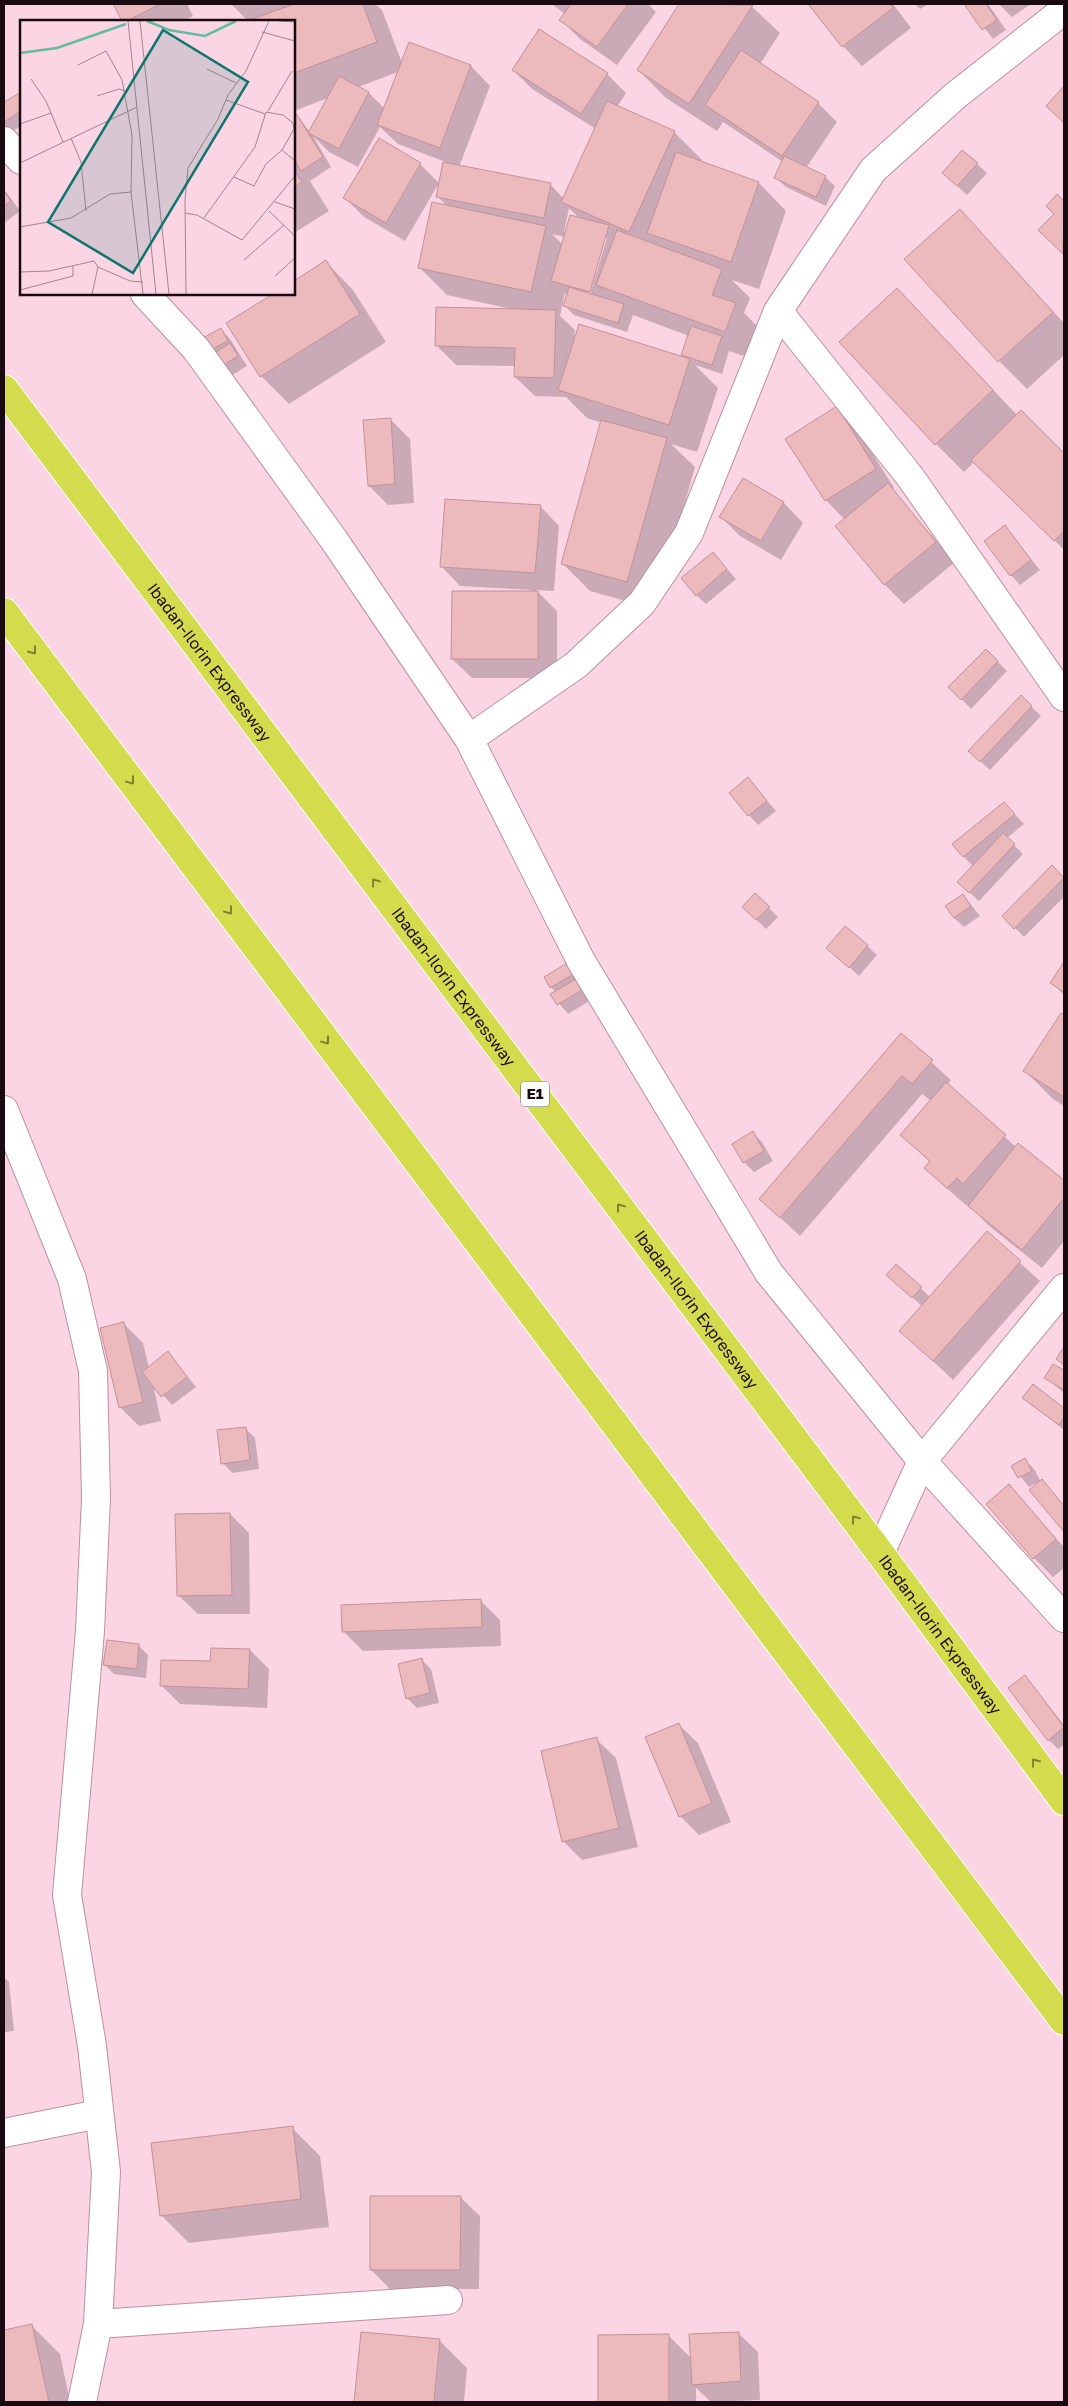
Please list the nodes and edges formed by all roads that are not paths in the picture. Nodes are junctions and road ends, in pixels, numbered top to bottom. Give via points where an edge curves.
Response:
1 (1064, 10) edge
2 (4, 141) edge
3 (20, 159) edge
4 (146, 295) edge
5 (778, 311) junction
6 (4, 389) edge
7 (4, 612) edge
8 (1064, 698) edge
9 (469, 739) junction
10 (4, 1110) edge
11 (1064, 1288) edge
12 (922, 1461) junction
13 (880, 1553) junction
14 (1064, 1618) edge
15 (1064, 1801) edge
16 (1064, 2021) edge
17 (99, 2114) junction
18 (4, 2133) edge
19 (448, 2300) dead end
20 (98, 2324) junction
21 (82, 2402) edge

1 - 5 street via 955,96 873,170
2 - 3 street
4 - 9 street via 196,349 334,540
5 - 8 street via 911,478
5 - 9 street via 690,534 642,604 576,665
13 -> 6 highway, Ibadan-Ilorin Expressway / E1
7 -> 16 highway
9 - 12 street via 581,961 769,1273
10 - 17 street via 72,1279 93,1371 96,1498 90,1622 67,1895 92,2046
11 - 12 street
12 - 13 street
12 - 14 street
15 -> 13 highway, Ibadan-Ilorin Expressway / E1
17 - 18 street
17 - 20 street via 106,2172
19 - 20 street
20 - 21 street

